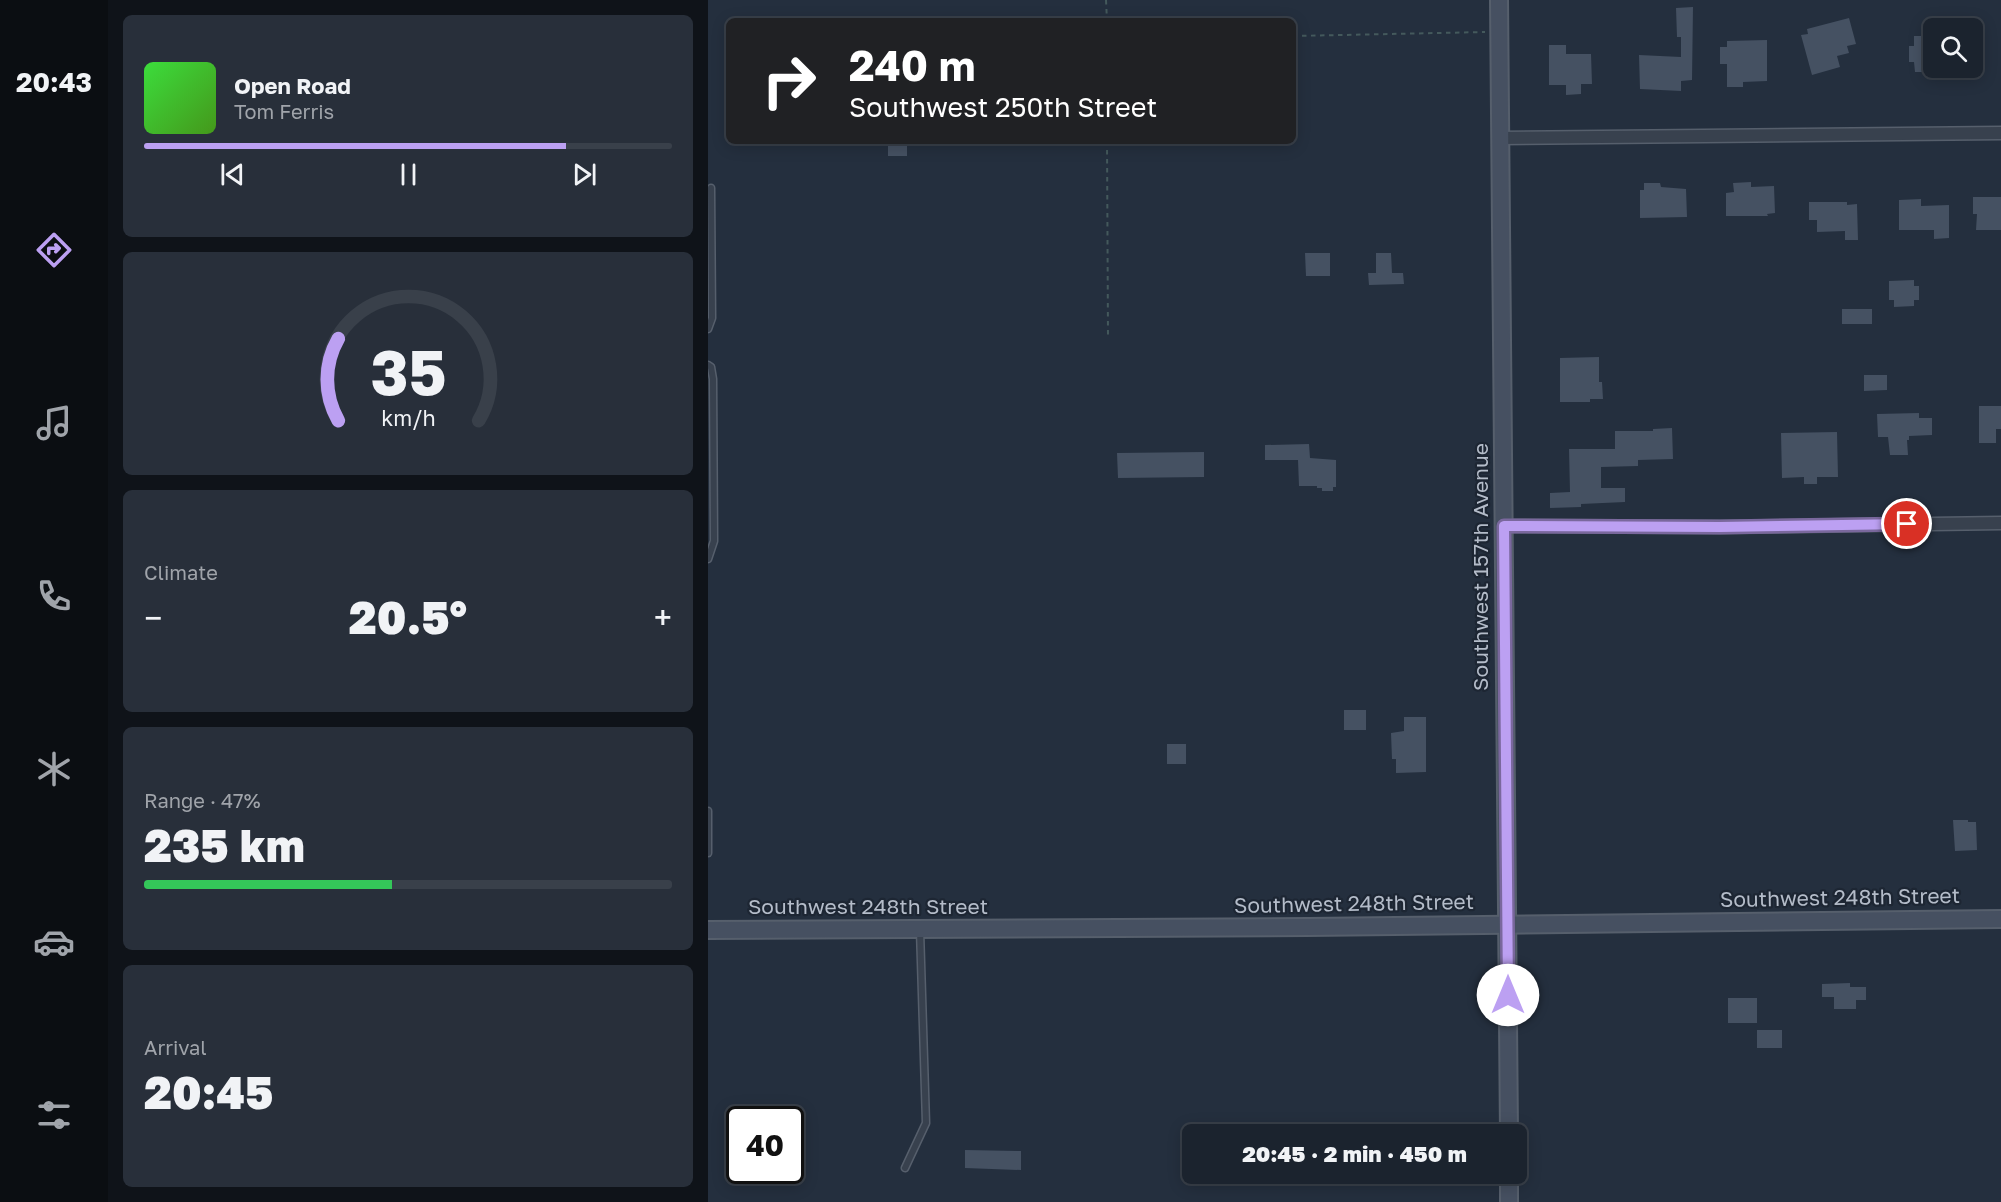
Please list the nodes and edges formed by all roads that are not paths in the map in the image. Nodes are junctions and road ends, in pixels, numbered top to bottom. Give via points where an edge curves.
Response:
1 (1499, 0) edge
2 (2001, 133) edge
3 (1500, 138) junction
4 (711, 189) dead end
5 (708, 329) edge
6 (708, 365) edge
7 (2001, 523) edge
8 (1504, 526) junction
9 (708, 559) edge
10 (708, 811) edge
11 (708, 854) edge
12 (2001, 919) edge
13 (1507, 925) junction
14 (920, 929) junction
15 (708, 930) edge
16 (1509, 1124) edge
17 (905, 1168) dead end
18 (1509, 1184) edge
19 (1509, 1202) edge

1 - 3 street, Southwest 157th Avenue
2 - 3 street
3 - 8 street, Southwest 157th Avenue
4 - 5 lane
6 - 9 lane via 713,379 714,530
7 - 8 street
8 - 13 street, Southwest 157th Avenue
10 - 11 lane
12 - 13 street, Southwest 248th Street
13 - 14 street, Southwest 248th Street
13 - 16 street, Southwest 157th Avenue
14 - 15 street, Southwest 248th Street
14 - 17 lane via 926,1123
18 - 19 street

